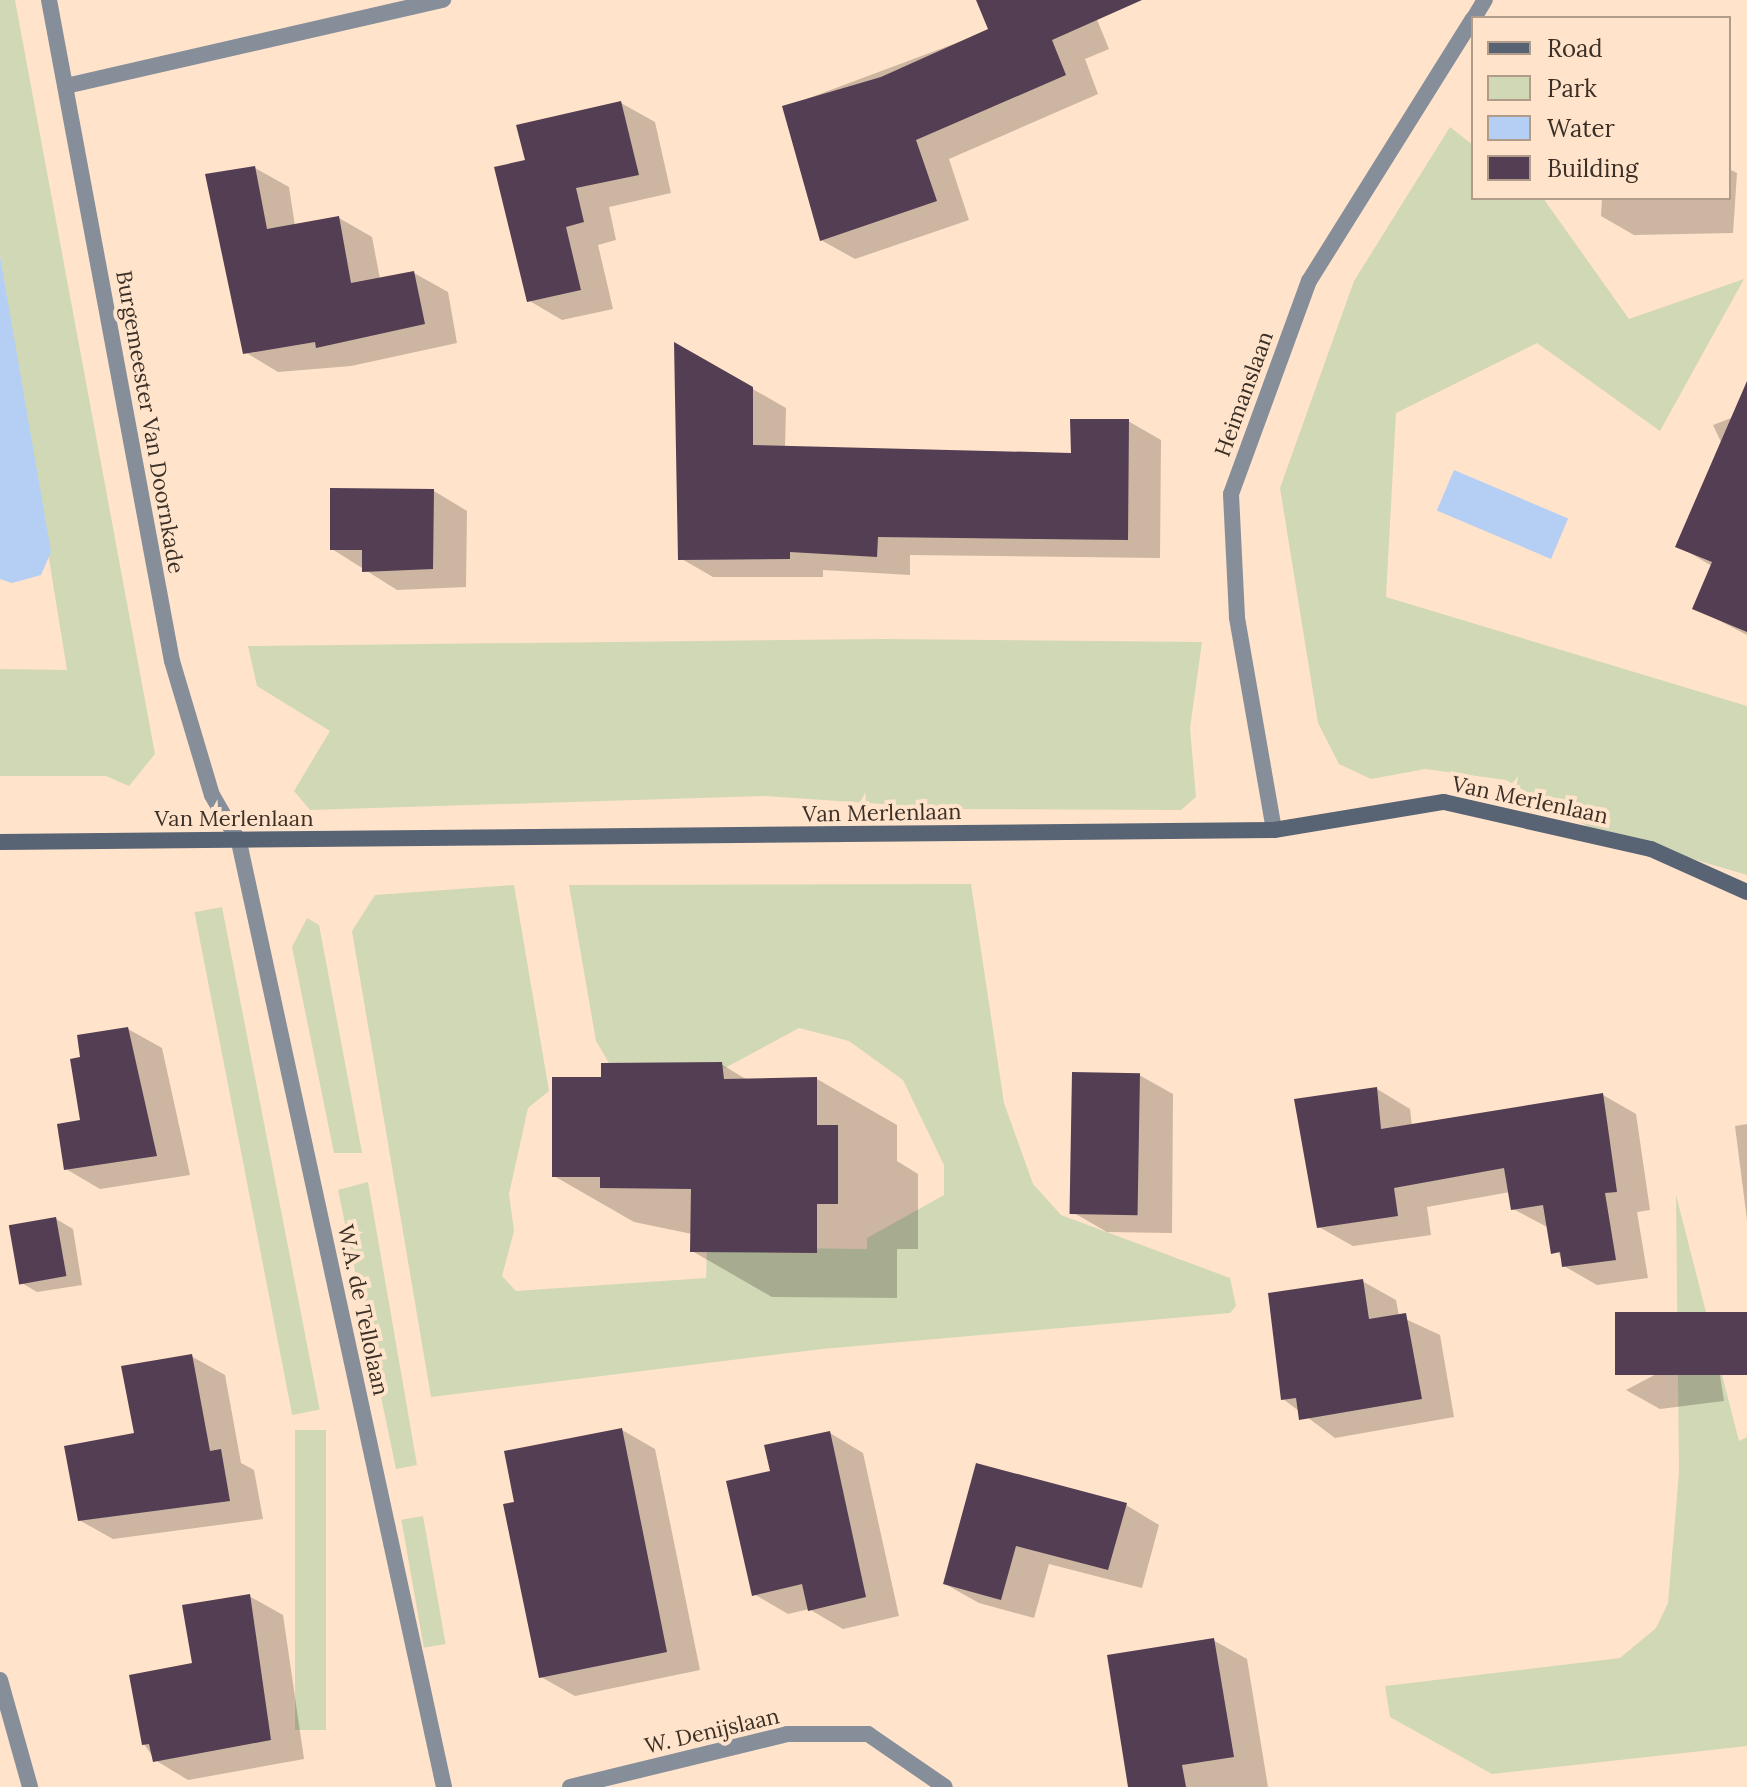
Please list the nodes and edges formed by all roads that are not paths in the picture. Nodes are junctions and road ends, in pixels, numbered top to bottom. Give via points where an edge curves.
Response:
1 (49, 0) edge
2 (443, 0) edge
3 (1471, 22) edge
4 (66, 86) junction
5 (1274, 830) junction
6 (0, 842) edge
7 (239, 842) junction
8 (1747, 892) edge
9 (0, 1680) edge
10 (30, 1787) edge
11 (444, 1787) edge
12 (570, 1787) edge
13 (945, 1787) edge

1 - 4 street, Burgemeester Van Doornkade
2 - 4 street
3 - 5 street, Heimanslaan via 1309,281 1231,494 1237,617
4 - 7 street, Burgemeester Van Doornkade via 172,661 212,795
5 - 7 main road, Van Merlenlaan
5 - 8 main road, Van Merlenlaan via 1444,802 1651,849
6 - 7 main road, Van Merlenlaan
7 - 11 street, W.A. de Tellolaan
9 - 10 street
12 - 13 street, W. Denijslaan via 787,1734 868,1734

